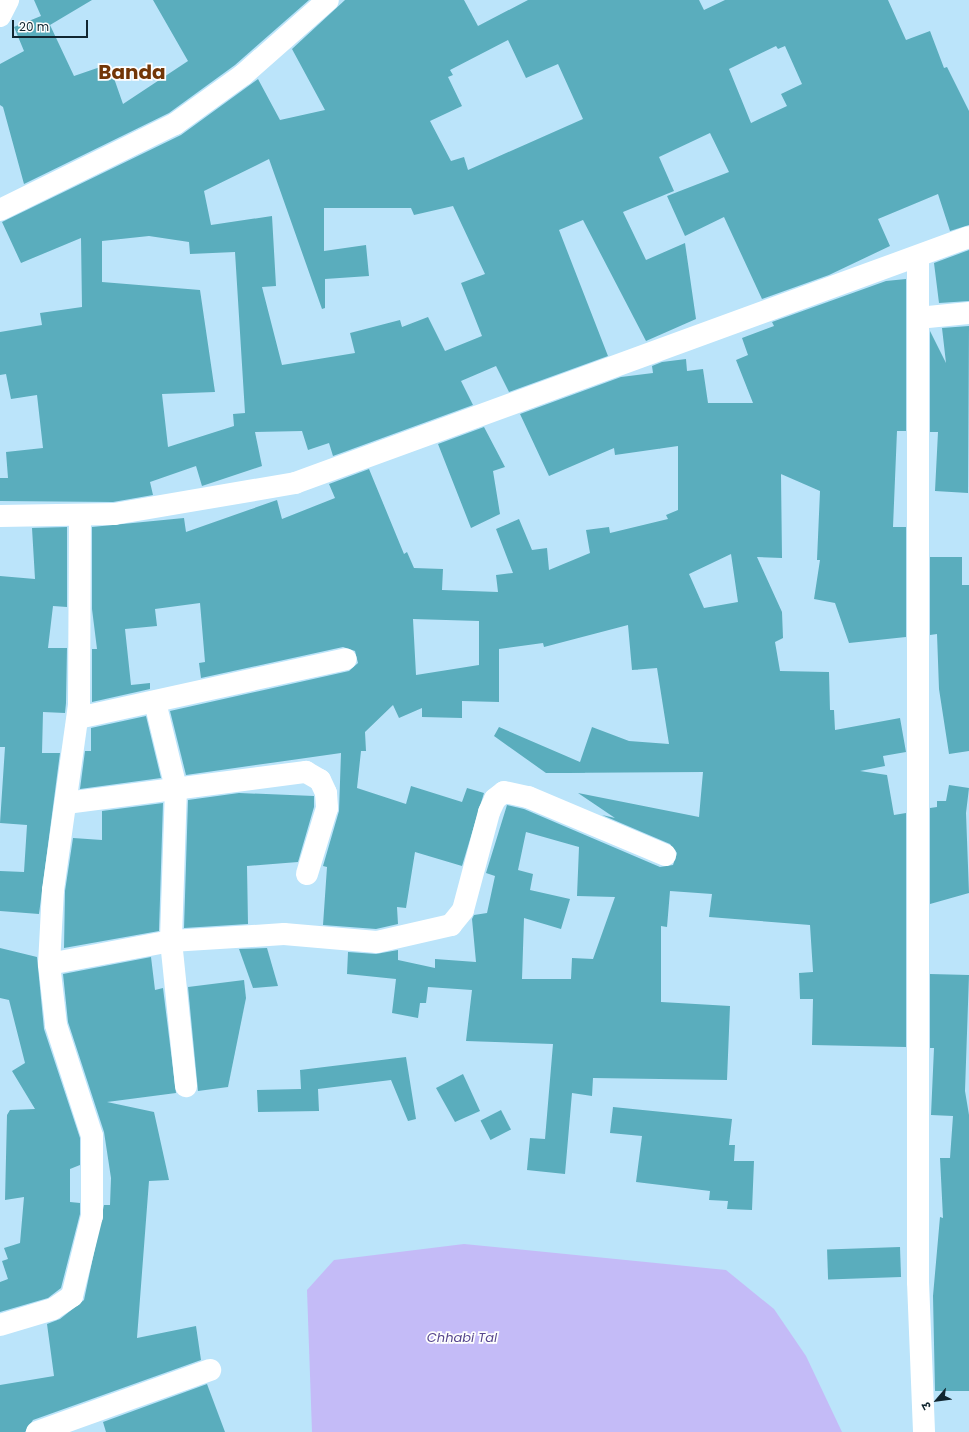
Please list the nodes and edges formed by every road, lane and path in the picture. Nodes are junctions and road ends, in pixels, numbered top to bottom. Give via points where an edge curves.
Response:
1 (8, 0) edge
2 (328, 0) edge
3 (0, 16) edge
4 (0, 210) edge
5 (969, 236) edge
6 (918, 257) junction
7 (969, 313) edge
8 (918, 318) junction
9 (80, 515) junction
10 (0, 516) edge
11 (346, 659) dead end
12 (155, 702) junction
13 (78, 718) junction
14 (176, 788) junction
15 (66, 803) junction
16 (665, 855) dead end
17 (307, 874) dead end
18 (171, 941) junction
19 (49, 964) junction
20 (186, 1086) dead end
21 (0, 1325) edge
22 (210, 1370) dead end
23 (37, 1432) edge
24 (924, 1432) edge

1 - 3 street
2 - 4 street via 242,75 175,124
5 - 6 street
6 - 8 street
6 - 9 street via 295,483 114,514
7 - 8 street
8 - 24 street via 918,1282
9 - 10 street
9 - 13 street
11 - 12 street
12 - 13 street
12 - 14 street
13 - 15 street
14 - 15 street
14 - 17 street via 292,772 306,772 320,780 326,793 327,808
14 - 18 street
15 - 19 street via 53,890
16 - 18 street via 528,797 504,792 495,799 462,910 451,925 377,942 284,934
18 - 19 street
18 - 20 street
19 - 21 street via 56,1025 92,1136 92,1216 72,1296 53,1309
22 - 23 street

